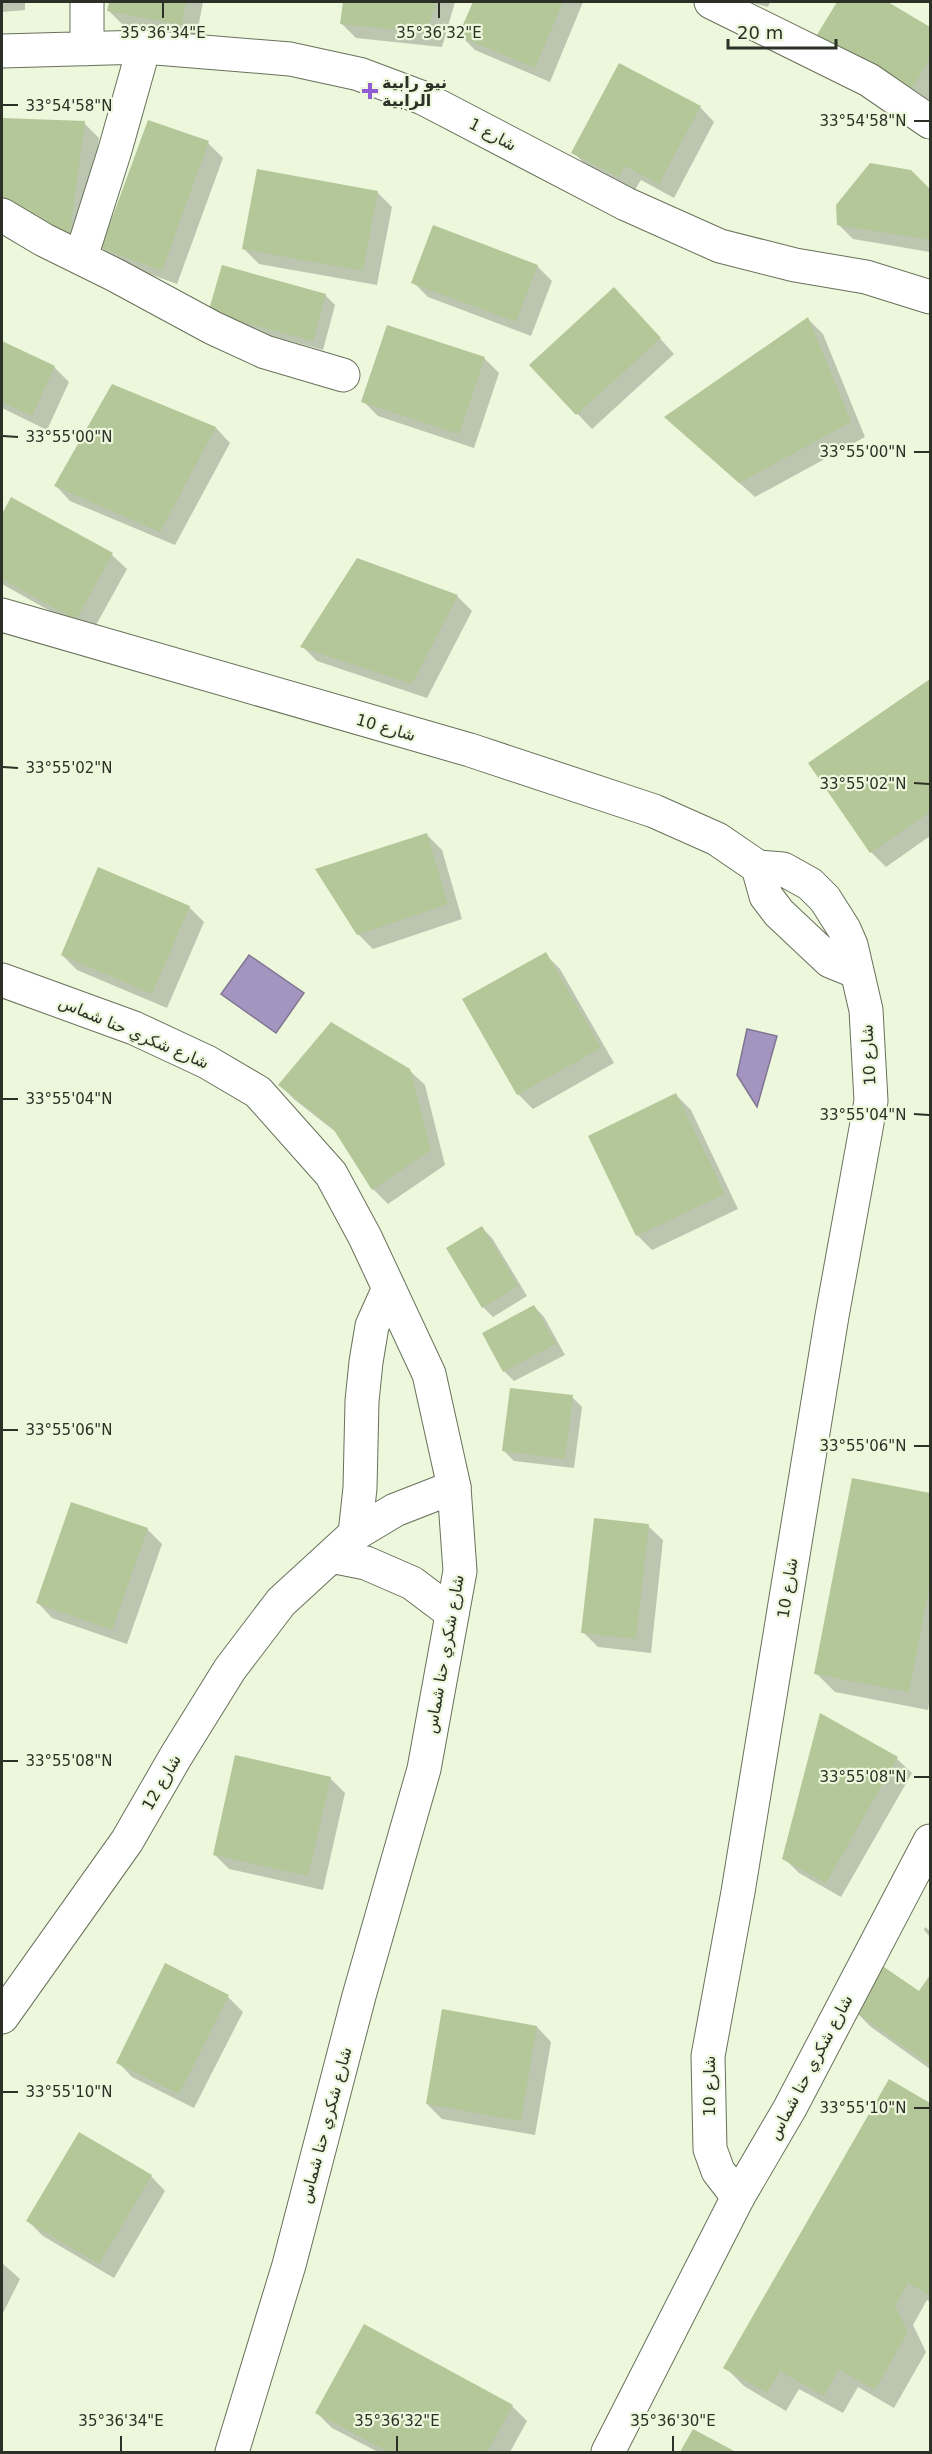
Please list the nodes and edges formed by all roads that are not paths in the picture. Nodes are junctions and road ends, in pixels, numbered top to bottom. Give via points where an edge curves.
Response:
1 (87, 2) edge
2 (711, 2) edge
3 (144, 47) junction
4 (87, 49) junction
5 (2, 51) edge
6 (930, 122) edge
7 (2, 215) edge
8 (81, 257) junction
9 (930, 297) edge
10 (342, 375) dead end
11 (2, 615) edge
12 (2, 980) edge
13 (389, 1288) junction
14 (454, 1487) junction
15 (355, 1534) junction
16 (331, 1556) junction
17 (452, 1613) junction
18 (930, 1841) edge
19 (2, 2017) edge
20 (738, 2198) junction
21 (232, 2452) edge
22 (608, 2452) edge

1 - 4 street
2 - 6 street via 869,80
3 - 4 street, شارع 1
3 - 8 street
3 - 9 street, شارع 1 via 290,59 359,74 423,98 626,204 720,246 866,278
4 - 5 street, شارع 1
7 - 8 street
8 - 10 street via 265,352
11 - 20 street, شارع 10 via 470,750 654,812 717,839 758,867 783,868 810,885 825,899 851,945 866,1010 871,1101 708,2056 710,2149 718,2172
12 - 13 street, شارع شكري حنا شماس via 134,1028 207,1062 258,1092 331,1174
13 - 14 street, شارع شكري حنا شماس via 429,1374
13 - 15 street via 372,1326 366,1362
14 - 15 street, شارع 12 via 395,1510
14 - 17 street, شارع شكري حنا شماس via 460,1571
15 - 16 street, شارع 12
16 - 17 street via 366,1563 412,1583
16 - 19 street, شارع 12 via 281,1602 230,1670 127,1840
17 - 21 street, شارع شكري حنا شماس via 423,1769 289,2265
18 - 20 street, شارع شكري حنا شماس via 790,2108
20 - 22 street, شارع شكري حنا شماس

